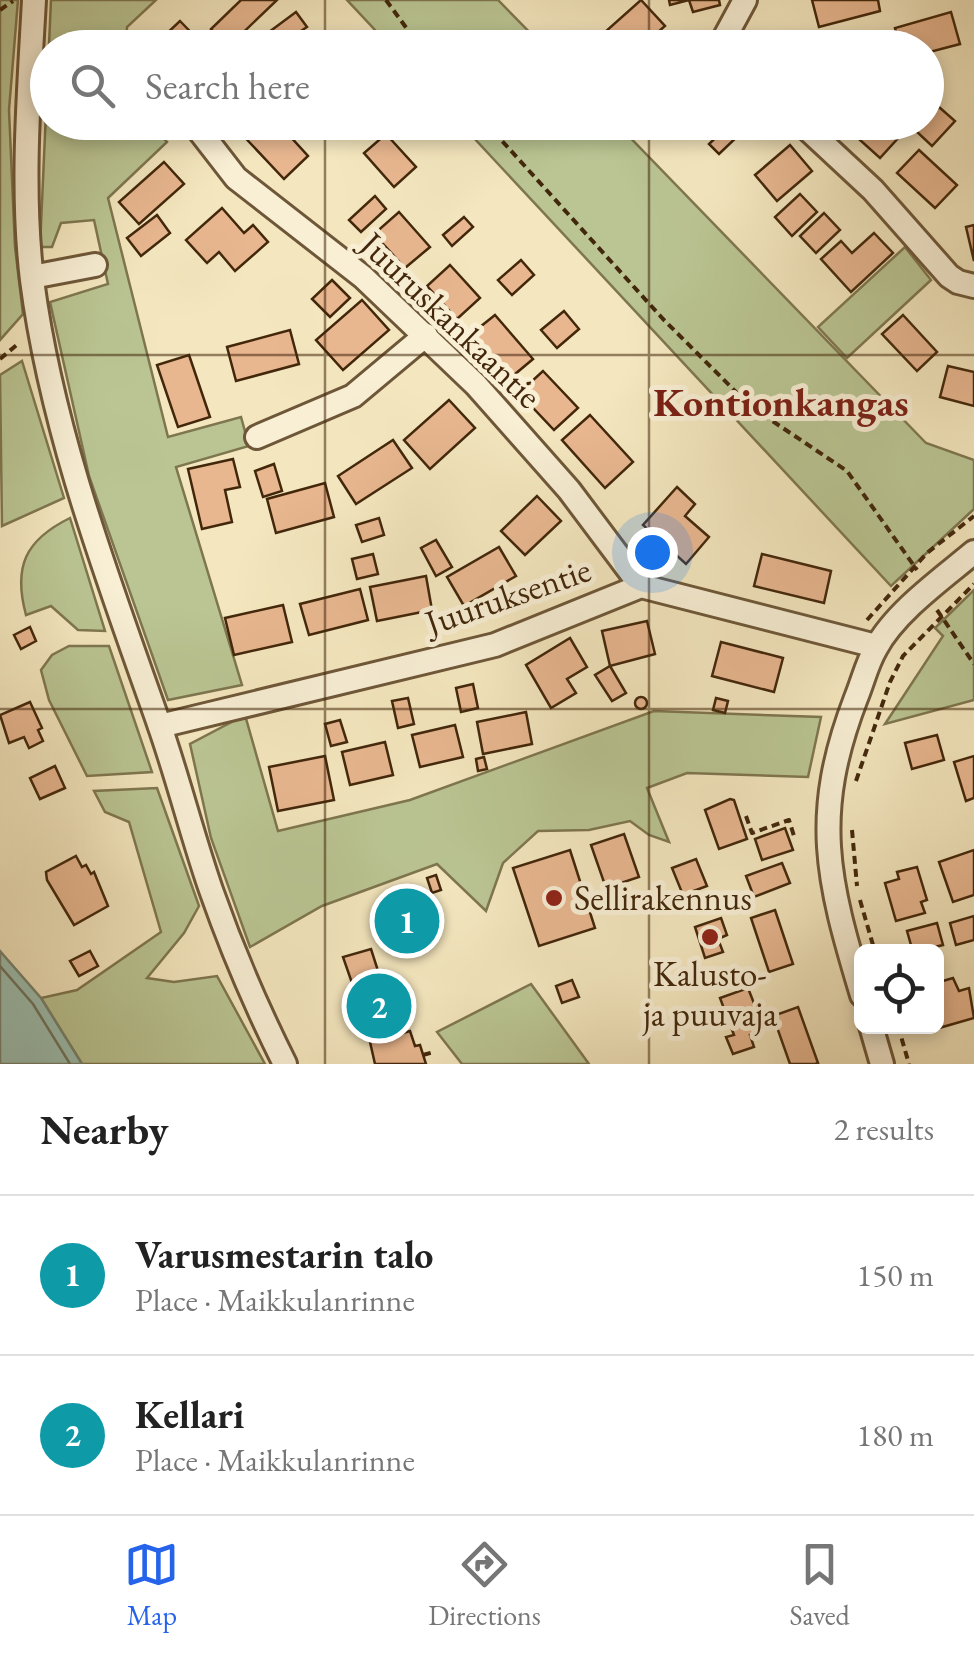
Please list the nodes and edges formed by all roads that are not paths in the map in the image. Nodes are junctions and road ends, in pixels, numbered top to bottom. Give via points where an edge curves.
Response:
1 (34, 0) edge
2 (745, 0) edge
3 (32, 30) edge
4 (729, 30) edge
5 (30, 74) edge
6 (207, 140) edge
7 (819, 140) edge
8 (96, 265) dead end
9 (32, 277) junction
10 (974, 286) edge
11 (426, 336) junction
12 (258, 436) dead end
13 (974, 552) edge
14 (640, 586) junction
15 (876, 646) junction
16 (160, 726) junction
17 (854, 969) edge
18 (873, 1034) edge
19 (285, 1064) edge
20 (882, 1064) edge

1 - 3 street
2 - 4 street
5 - 9 street
6 - 11 street, Juuruskankaantie via 236,178 363,277
7 - 10 street via 949,276
8 - 9 street
9 - 16 street via 34,335
11 - 12 street via 354,396
11 - 14 street, Juuruskankaantie via 569,490
13 - 15 street
14 - 15 street, Juuruksentie
14 - 16 street, Juuruksentie via 495,645
15 - 17 street via 832,776 827,833 829,871
16 - 19 street via 211,890
18 - 20 street

